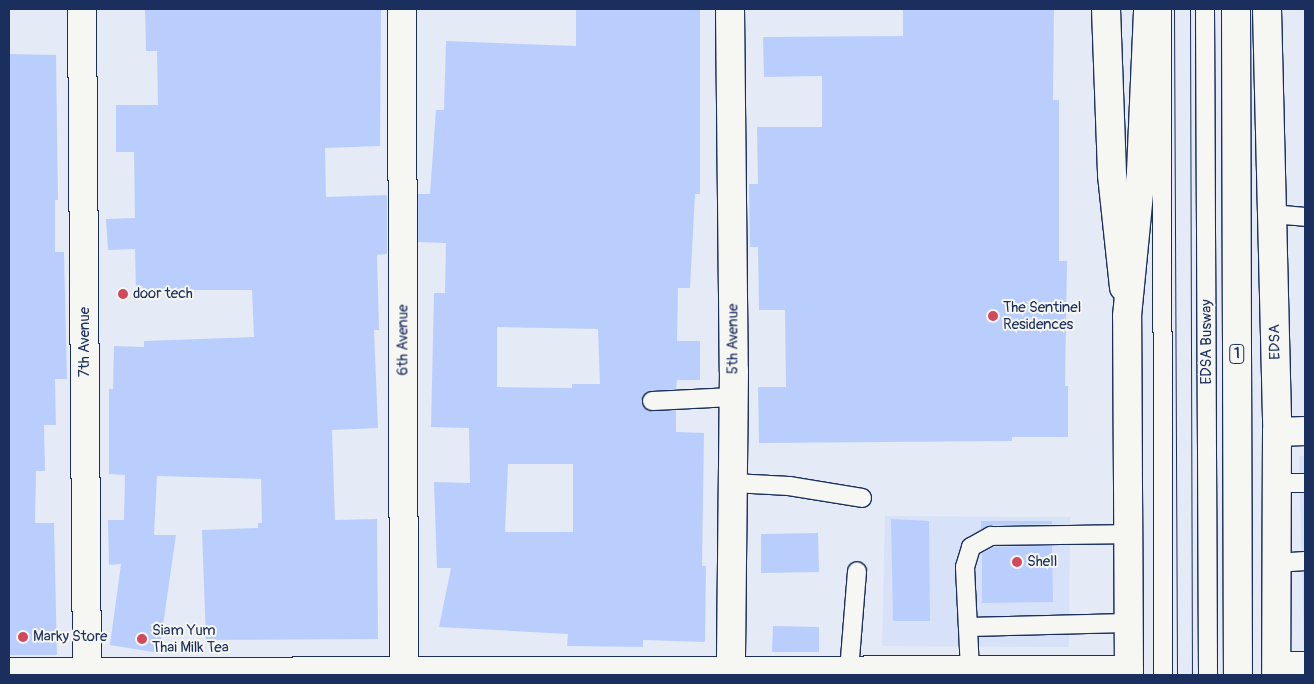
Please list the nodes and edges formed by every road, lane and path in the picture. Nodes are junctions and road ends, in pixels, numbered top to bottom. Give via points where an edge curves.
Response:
1 (82, 9) edge
2 (402, 9) edge
3 (730, 9) edge
4 (1106, 9) edge
5 (1205, 9) edge
6 (1267, 9) edge
7 (1155, 19) edge
8 (1236, 21) edge
9 (1272, 214) junction
10 (1305, 216) edge
11 (1127, 316) junction
12 (733, 397) junction
13 (652, 401) dead end
14 (1305, 431) edge
15 (1277, 432) junction
16 (733, 483) junction
17 (1277, 483) junction
18 (1305, 483) edge
19 (862, 498) dead end
20 (1128, 534) junction
21 (1305, 561) edge
22 (1277, 562) junction
23 (857, 571) dead end
24 (1128, 623) junction
25 (968, 627) junction
26 (1305, 666) edge
27 (731, 670) junction
28 (404, 671) junction
29 (1277, 671) edge
30 (9, 672) edge
31 (837, 672) edge
32 (984, 672) edge
33 (1129, 672) edge
34 (87, 673) edge
35 (294, 673) edge
36 (1164, 675) edge
37 (1208, 675) edge
38 (1238, 675) edge

1 - 34 main road, 7th Avenue
2 - 28 main road, 6th Avenue
3 - 12 main road, 5th Avenue
4 - 11 main road via 1112,174
5 - 37 lane, EDSA Busway
6 - 9 main road, EDSA
7 - 11 main road
7 - 36 lane
8 - 38 main road, 1
9 - 10 lane
9 - 15 main road, EDSA
11 - 20 main road
12 - 13 lane
12 - 16 main road, 5th Avenue
14 - 15 main road
15 - 17 main road, EDSA
16 - 19 lane via 789,486
16 - 27 main road, 5th Avenue
17 - 18 lane
17 - 22 main road, EDSA
20 - 24 main road
20 - 25 lane via 991,536 971,547 965,567
21 - 22 lane
22 - 29 main road, EDSA
23 - 31 lane
24 - 25 lane
24 - 33 main road
25 - 32 lane
26 - 29 main road
27 - 28 main road
27 - 31 main road
28 - 35 main road
30 - 34 main road
31 - 32 main road
32 - 33 main road
34 - 35 main road

